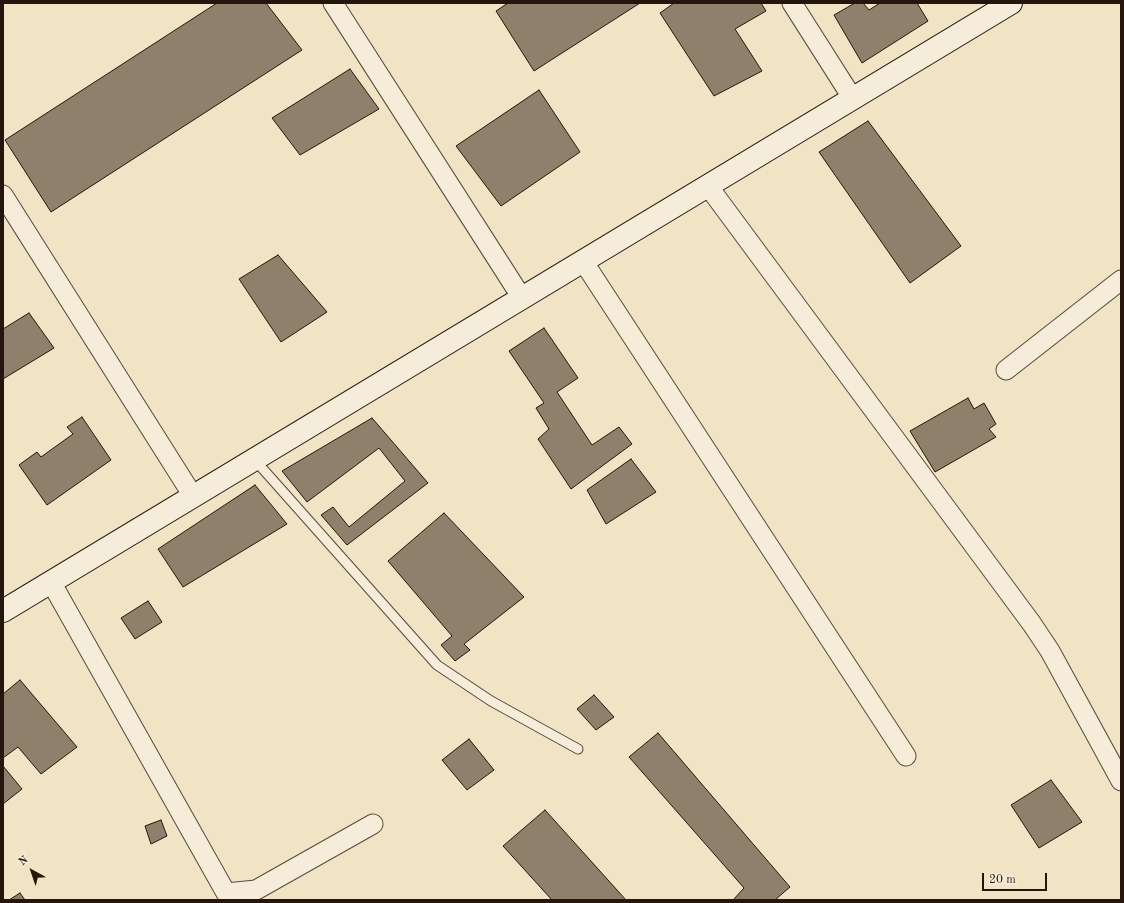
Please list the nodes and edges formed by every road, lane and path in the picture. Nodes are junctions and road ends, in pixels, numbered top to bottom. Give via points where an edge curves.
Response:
1 (333, 3) edge
2 (792, 3) edge
3 (1010, 3) edge
4 (853, 99) junction
5 (708, 186) junction
6 (3, 195) edge
7 (583, 261) junction
8 (1121, 280) edge
9 (522, 298) junction
10 (1006, 370) dead end
11 (254, 459) junction
12 (193, 496) junction
13 (51, 582) junction
14 (3, 611) edge
15 (578, 749) dead end
16 (906, 756) dead end
17 (1121, 782) edge
18 (373, 824) dead end

1 - 9 street
2 - 4 street
3 - 4 street
4 - 5 street
5 - 7 street
5 - 17 street via 1032,624
6 - 12 street
7 - 9 street
7 - 16 street
8 - 10 street
9 - 11 street
11 - 12 street
11 - 15 lane via 436,665 491,701
12 - 13 street
13 - 14 street
13 - 18 street via 226,893 256,890

